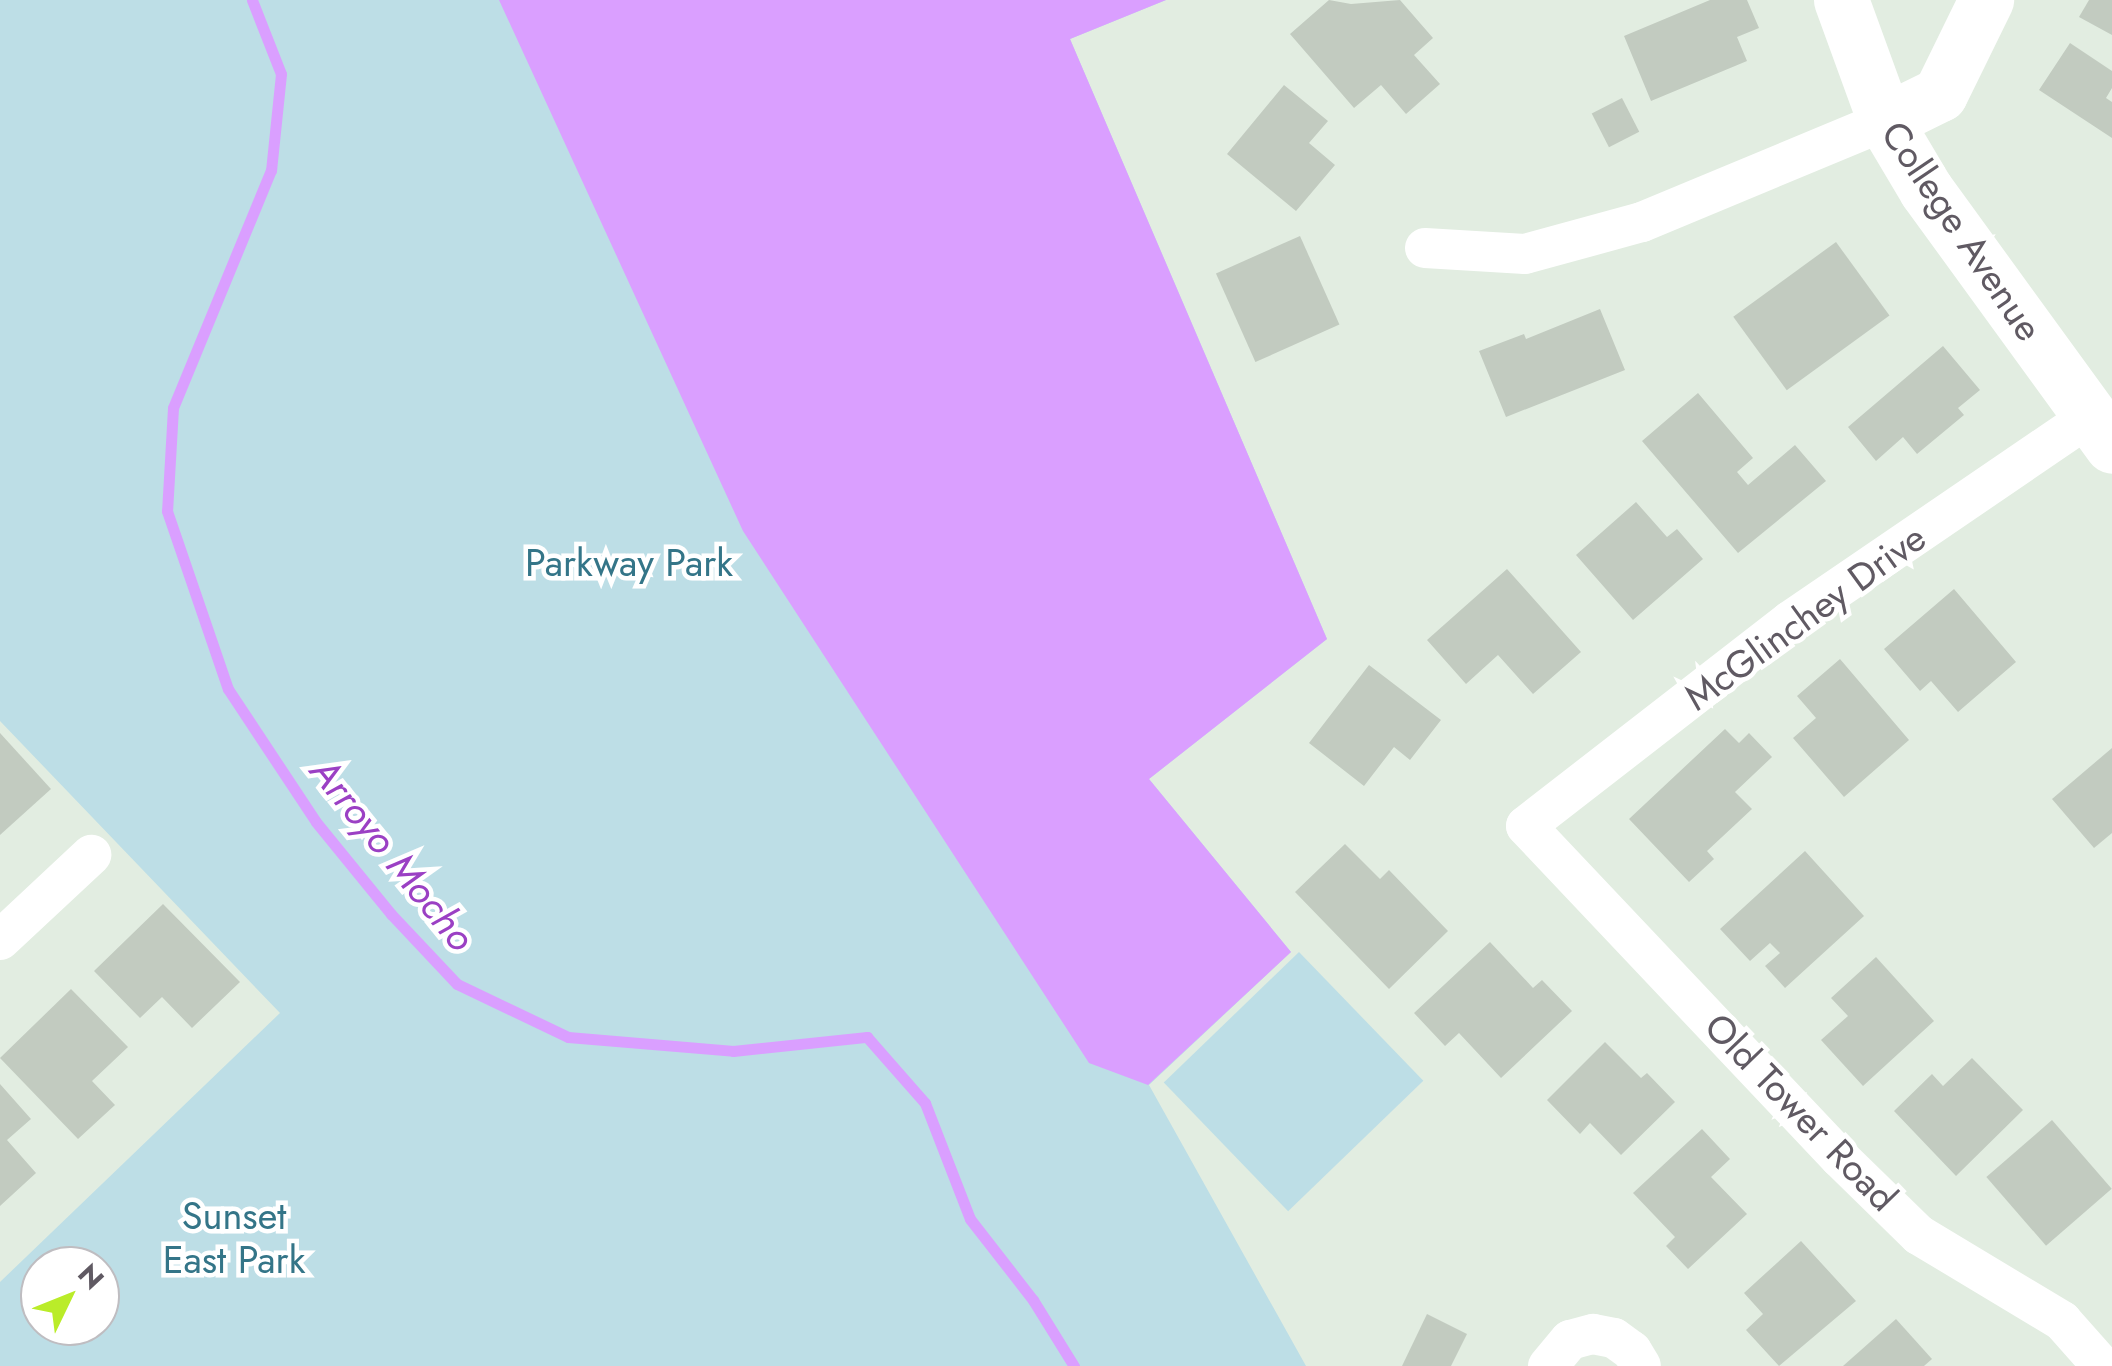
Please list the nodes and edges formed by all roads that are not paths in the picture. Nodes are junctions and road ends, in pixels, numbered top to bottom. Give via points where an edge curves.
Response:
1 (1841, 0) edge
2 (1986, 0) edge
3 (1886, 121) junction
4 (1425, 248) dead end
5 (2101, 432) edge
6 (1526, 826) joint
7 (90, 855) dead end
8 (0, 940) edge
9 (1548, 1366) edge
10 (1641, 1366) edge
11 (2102, 1366) edge

1 - 3 street, College Avenue
2 - 3 street via 1940,94
3 - 4 street via 1642,222 1525,254
3 - 5 street, College Avenue via 1926,190
5 - 6 street, McGlinchey Drive via 1790,621
6 - 11 street, Old Tower Road via 1919,1234 2062,1322
7 - 8 street
9 - 10 street via 1570,1340 1593,1334 1614,1338

